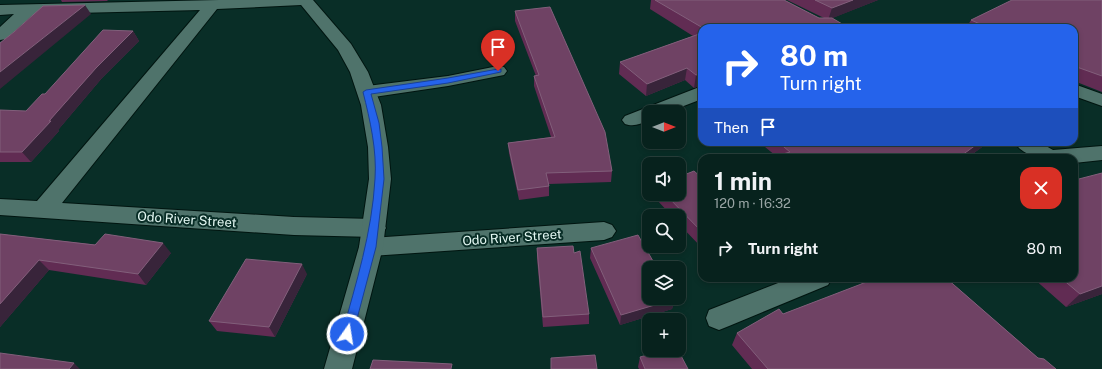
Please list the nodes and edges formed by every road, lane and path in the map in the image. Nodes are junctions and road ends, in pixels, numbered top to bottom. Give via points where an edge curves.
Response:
1 (301, 0) edge
2 (305, 0) edge
3 (212, 5) junction
4 (0, 10) edge
5 (29, 10) junction
6 (0, 35) edge
7 (498, 71) dead end
8 (1078, 91) edge
9 (366, 92) junction
10 (698, 94) edge
11 (1102, 100) edge
12 (669, 105) edge
13 (1030, 146) edge
14 (1102, 153) edge
15 (1041, 154) edge
16 (1078, 155) edge
17 (0, 207) edge
18 (43, 210) junction
19 (604, 232) dead end
20 (373, 237) junction
21 (809, 282) edge
22 (719, 318) dead end
23 (338, 369) edge

1 - 3 street
2 - 9 street via 345,48 359,72
3 - 5 street
3 - 18 street
4 - 5 street
5 - 6 street
7 - 9 street via 448,81
8 - 11 street
9 - 20 street via 375,123 380,179
10 - 12 street
13 - 15 street
14 - 16 street
17 - 18 street, Odo River Street
18 - 20 street, Odo River Street via 294,226
19 - 20 street, Odo River Street
20 - 23 street
21 - 22 street

